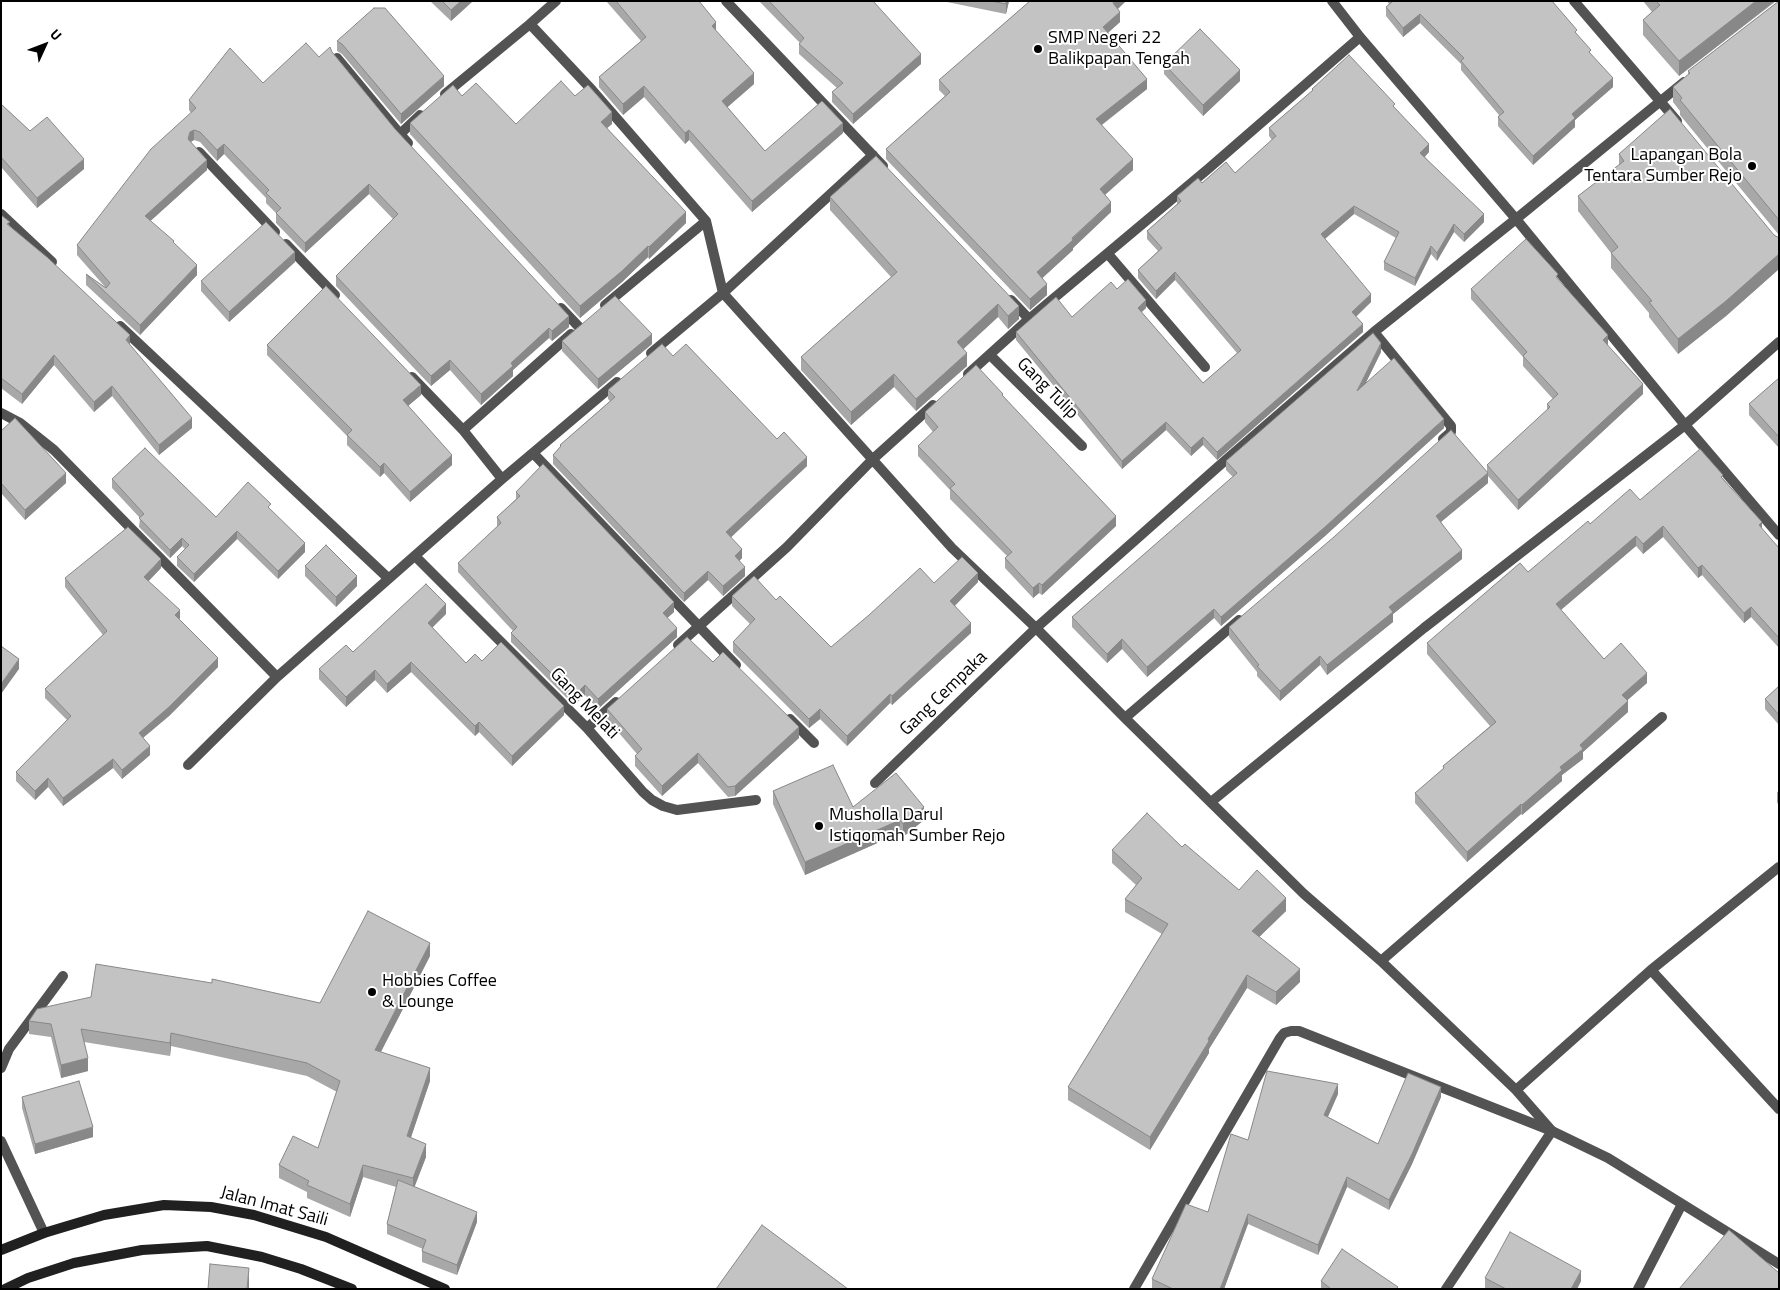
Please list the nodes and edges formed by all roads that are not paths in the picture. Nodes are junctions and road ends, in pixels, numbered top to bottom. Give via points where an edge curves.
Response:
1 (556, 1) edge
2 (726, 1) edge
3 (1332, 1) edge
4 (1574, 1) edge
5 (530, 24) junction
6 (1360, 37) junction
7 (337, 58) edge
8 (1689, 77) edge
9 (440, 98) edge
10 (1659, 100) junction
11 (426, 110) edge
12 (1684, 131) edge
13 (400, 134) junction
14 (195, 147) edge
15 (413, 148) edge
16 (873, 156) junction
17 (894, 177) edge
18 (1, 214) edge
19 (1516, 219) junction
20 (706, 221) junction
21 (1108, 254) junction
22 (59, 268) edge
23 (1002, 290) edge
24 (724, 293) junction
25 (552, 298) edge
26 (339, 300) edge
27 (109, 316) edge
28 (1029, 319) junction
29 (586, 321) junction
30 (1374, 332) junction
31 (1779, 342) edge
32 (990, 355) junction
33 (640, 363) edge
34 (1205, 367) dead end
35 (408, 372) edge
36 (625, 376) edge
37 (961, 381) edge
38 (939, 400) edge
39 (1, 413) edge
40 (1685, 425) junction
41 (462, 430) junction
42 (1082, 446) dead end
43 (1435, 446) edge
44 (533, 453) junction
45 (873, 459) junction
46 (502, 479) junction
47 (1779, 535) edge
48 (415, 556) junction
49 (388, 578) junction
50 (1250, 611) edge
51 (698, 627) junction
52 (1036, 628) junction
53 (670, 652) edge
54 (746, 675) edge
55 (277, 677) junction
56 (622, 696) edge
57 (780, 709) edge
58 (1125, 718) junction
59 (1662, 718) dead end
60 (587, 728) junction
61 (814, 744) dead end
62 (188, 765) dead end
63 (874, 783) dead end
64 (756, 800) dead end
65 (1210, 802) junction
66 (1779, 867) edge
67 (1380, 961) junction
68 (1651, 970) junction
69 (63, 976) dead end
70 (1, 1068) edge
71 (1516, 1090) junction
72 (1779, 1109) edge
73 (1552, 1132) junction
74 (1, 1141) edge
75 (1682, 1204) junction
76 (44, 1233) junction
77 (1, 1250) edge
78 (1779, 1264) edge
79 (5, 1289) edge
80 (352, 1289) edge
81 (445, 1289) edge
82 (1134, 1289) edge
83 (1446, 1289) edge
84 (1638, 1289) edge

1 - 5 street
2 - 16 street
3 - 6 street
4 - 10 street
5 - 9 street
5 - 20 street
6 - 19 street
6 - 21 street
7 - 13 street
8 - 10 street, Gang Cempaka
10 - 12 street
10 - 19 street, Gang Cempaka
11 - 13 street
13 - 15 street
14 - 26 street
16 - 17 street
16 - 24 street
18 - 22 street
19 - 30 street, Gang Cempaka
19 - 40 street
20 - 24 street
20 - 29 street
21 - 28 street
21 - 34 street
23 - 28 street
24 - 33 street
24 - 45 street
25 - 29 street
27 - 49 street
28 - 32 street
29 - 41 street
30 - 43 street via 1451,426 1451,432
30 - 52 street, Gang Cempaka
31 - 40 street
32 - 37 street
32 - 42 street, Gang Tulip
35 - 41 street
36 - 44 street
38 - 45 street
39 - 55 street via 20,423 54,450
40 - 47 street
40 - 65 street via 1424,628
41 - 46 street
44 - 46 street
44 - 51 street
45 - 51 street via 787,547
45 - 52 street via 952,548
46 - 48 street
48 - 49 street
48 - 60 street, Gang Melati
49 - 55 street
50 - 58 street
51 - 53 street
51 - 54 street
52 - 58 street
52 - 63 street, Gang Cempaka
55 - 62 street
56 - 60 street
57 - 61 street
58 - 65 street
59 - 67 street
60 - 64 street, Gang Melati via 643,792 663,806 677,810
65 - 67 street via 1304,894
66 - 68 street
67 - 71 street
68 - 71 street
68 - 72 street
69 - 70 street via 8,1049
71 - 73 street
73 - 75 street via 1608,1158
73 - 82 street via 1300,1031 1284,1033
73 - 83 street
74 - 76 street
75 - 78 street
75 - 84 street
76 - 77 main road, Jalan Imat Saili
76 - 81 main road, Jalan Imat Saili via 104,1215 164,1204 211,1207 254,1215 326,1237
79 - 80 main road via 74,1262 142,1250 207,1246 262,1257

